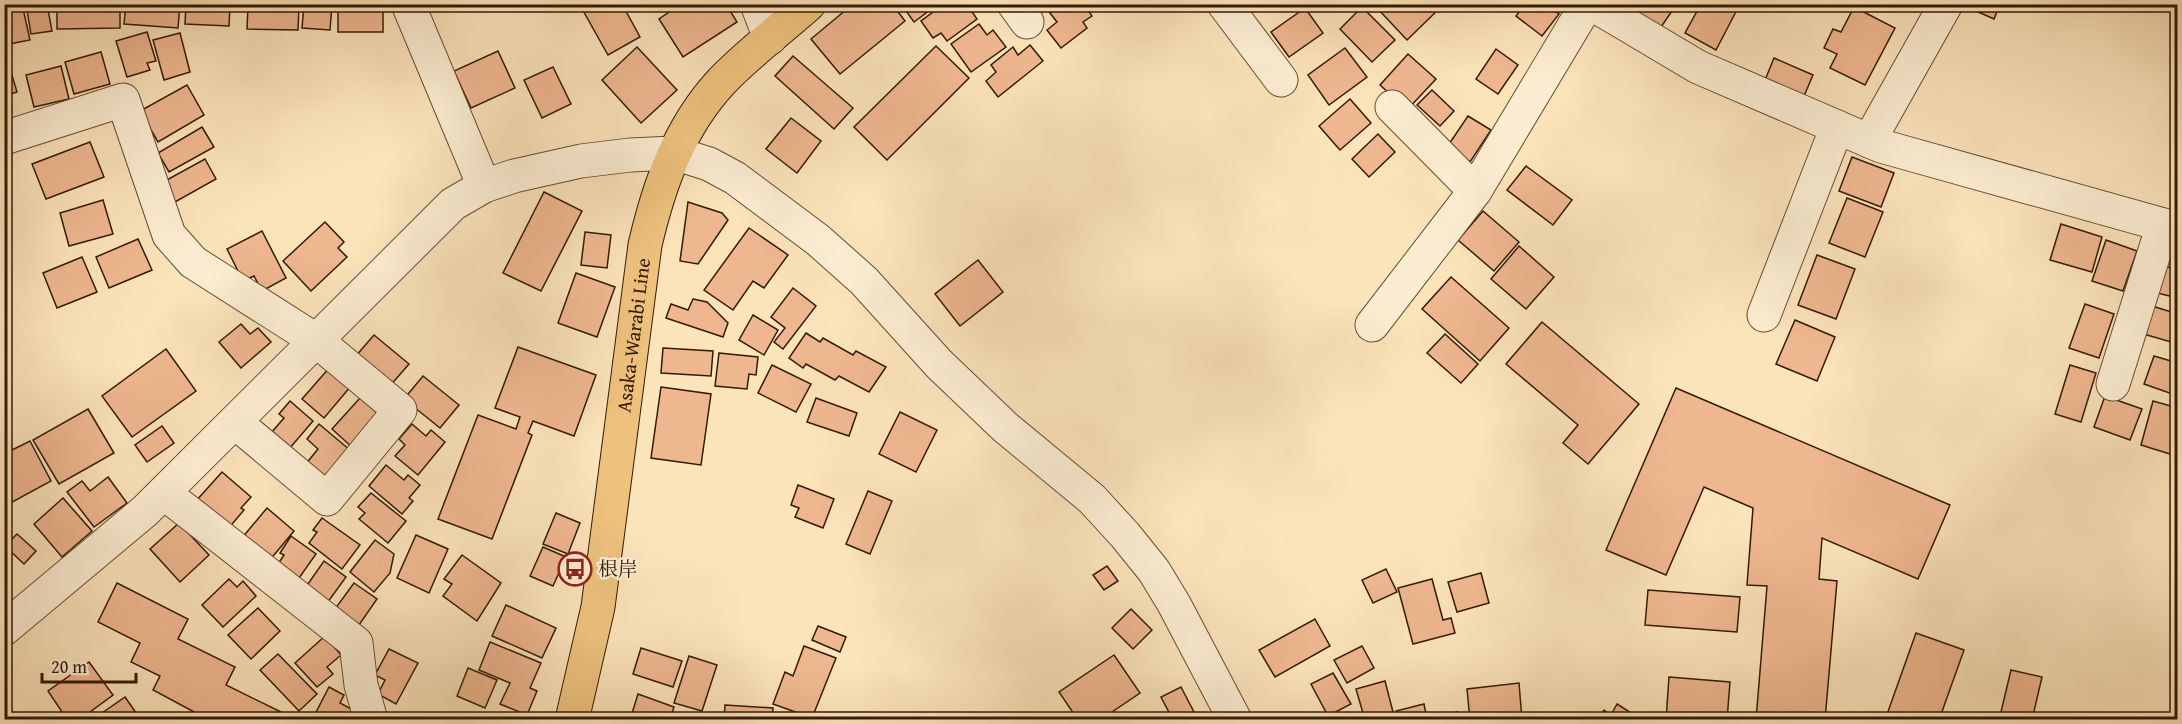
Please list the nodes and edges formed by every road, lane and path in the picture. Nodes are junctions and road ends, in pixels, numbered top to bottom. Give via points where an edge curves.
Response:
1 (408, 4) edge
2 (757, 4) edge
3 (809, 4) edge
4 (1224, 4) edge
5 (1589, 4) edge
6 (1946, 4) edge
7 (770, 38) junction
8 (1281, 80) dead end
9 (1392, 107) dead end
10 (1837, 127) junction
11 (4, 138) edge
12 (1869, 141) junction
13 (674, 153) junction
14 (484, 186) junction
15 (1475, 191) junction
16 (2170, 227) edge
17 (1764, 315) dead end
18 (1372, 325) dead end
19 (317, 341) junction
20 (2113, 384) dead end
21 (235, 422) junction
22 (164, 493) junction
23 (4, 629) edge
24 (371, 720) edge
25 (572, 720) edge
26 (1235, 720) edge

1 - 14 street
2 - 7 street
3 - 7 main road, Asaka-Warabi Line
4 - 8 street
5 - 10 street via 1698,67
5 - 15 street
6 - 12 street
7 - 13 main road, Asaka-Warabi Line via 722,81 695,115
9 - 15 street
10 - 12 street
10 - 17 street
11 - 19 street via 123,100 170,235 192,262
12 - 16 street
13 - 14 street via 581,161
13 - 25 main road, Asaka-Warabi Line via 657,195 645,245 598,607
13 - 26 street via 709,164 735,178 818,240 864,281 982,405 1092,499 1154,571
14 - 19 street via 453,204
15 - 18 street
16 - 20 street
19 - 21 street
19 - 21 street via 400,410 327,499
21 - 22 street
22 - 23 street
22 - 24 street via 356,643

